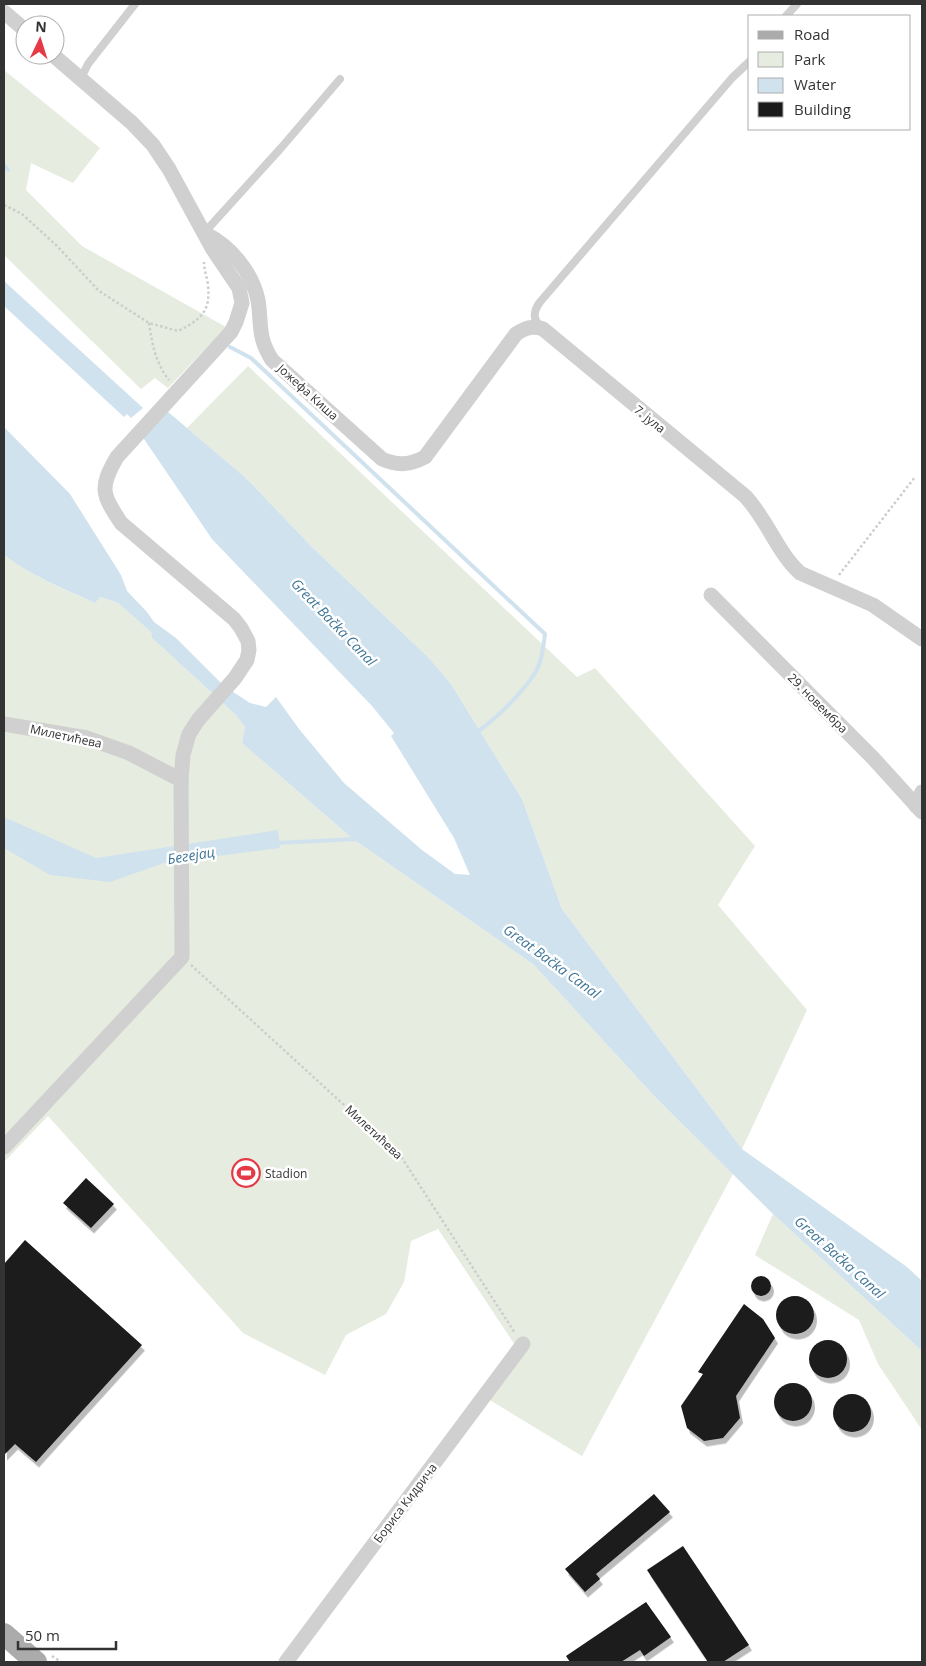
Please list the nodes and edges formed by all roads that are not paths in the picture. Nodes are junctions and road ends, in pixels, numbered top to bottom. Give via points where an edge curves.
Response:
1 (135, 4) edge
2 (797, 4) edge
3 (4, 12) edge
4 (787, 15) edge
5 (15, 21) edge
6 (748, 63) edge
7 (64, 65) edge
8 (340, 79) dead end
9 (80, 80) junction
10 (204, 233) junction
11 (543, 330) junction
12 (711, 595) dead end
13 (922, 639) edge
14 (4, 724) edge
15 (181, 780) junction
16 (922, 792) edge
17 (919, 809) edge
18 (4, 1147) edge
19 (523, 1344) road end
20 (4, 1634) edge
21 (36, 1662) edge
22 (286, 1662) edge

1 - 9 lane via 88,64
2 - 4 lane
3 - 5 street
6 - 11 lane via 540,302 534,316
7 - 9 street, Јожефа Киша
8 - 10 lane
9 - 10 street, Јожефа Киша via 153,145
10 - 11 street, Јожефа Киша via 225,246 249,277 258,301 262,338 272,360 382,459 392,463 408,464 425,457 516,334 530,328
10 - 15 street, Јожефа Киша via 239,288 242,303 236,322 231,332 117,457 108,473 104,491 121,523 234,620 248,641 245,664 189,734
11 - 13 street, 7. јула via 745,496 795,568 807,577 872,605
12 - 17 street, 29. новембра via 873,758
14 - 15 street, Милетићева via 87,738 129,753
15 - 18 street, Јожефа Киша via 182,957
16 - 17 street
19 - 22 street, Бориса Кидрича
20 - 21 main road

